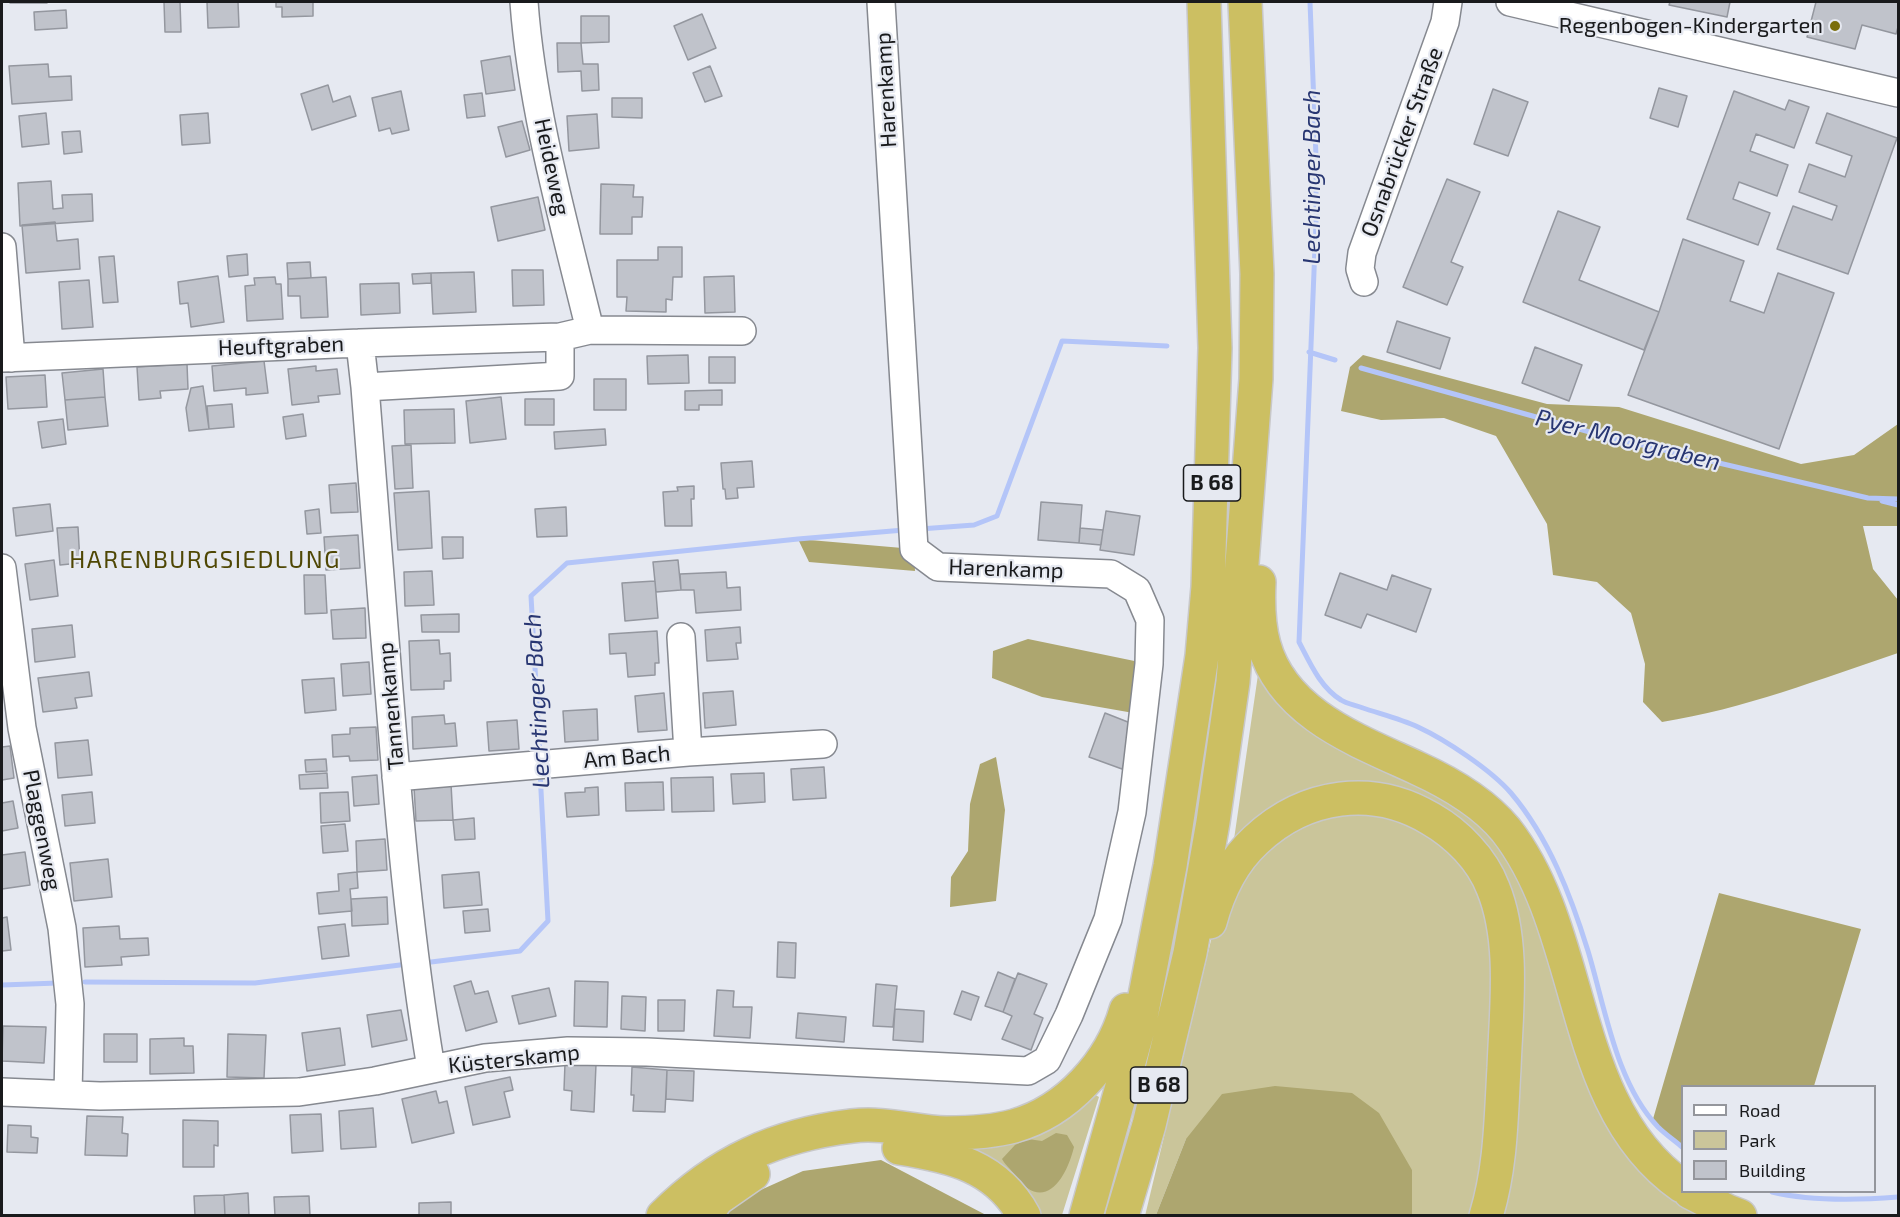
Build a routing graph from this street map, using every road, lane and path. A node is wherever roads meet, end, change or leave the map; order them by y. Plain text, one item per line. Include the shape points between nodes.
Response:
1 (524, 2) edge
2 (881, 2) edge
3 (1204, 2) edge
4 (1245, 2) edge
5 (1448, 2) edge
6 (1510, 2) edge
7 (1899, 93) edge
8 (2, 247) edge
9 (1364, 282) dead end
10 (590, 330) junction
11 (742, 332) dead end
12 (560, 337) junction
13 (360, 343) junction
14 (6, 358) edge
15 (1256, 378) junction
16 (365, 387) junction
17 (2, 568) edge
18 (681, 638) dead end
19 (823, 744) dead end
20 (688, 752) junction
21 (396, 777) junction
22 (1190, 953) junction
23 (1152, 959) junction
24 (431, 1068) junction
25 (1028, 1071) joint
26 (2, 1092) edge
27 (69, 1094) junction
28 (1681, 1184) edge
29 (1694, 1193) edge
30 (663, 1215) edge
31 (705, 1215) edge
32 (1024, 1215) edge
33 (1086, 1215) edge
34 (1122, 1215) edge
35 (1486, 1215) edge
36 (1740, 1215) edge

1 - 10 street, Heideweg via 527,45 544,135
2 - 25 street, Harenkamp via 914,549 938,567 1111,574 1137,590 1150,620 1149,664 1132,812 1108,919 1047,1060
3 - 23 highway, B 68 via 1215,348 1208,587 1202,656
4 - 15 highway, B 68 via 1257,274
5 - 9 street, Osnabrücker Straße via 1445,22 1362,252 1360,268
6 - 7 street
8 - 14 street
10 - 11 street, Heuftgraben
10 - 12 street, Heuftgraben
12 - 13 street, Heuftgraben
12 - 16 street via 560,376
13 - 14 street, Heuftgraben
13 - 16 street, Tannenkamp
15 - 22 highway, B 68 via 1233,682
15 - 28 highway via 1266,407 1259,621 1264,647 1278,676 1297,701 1323,721 1444,781 1477,802 1504,829 1529,863 1547,901 1614,1104 1650,1158
16 - 21 street, Tannenkamp
17 - 27 street, Plaggenweg via 22,728 62,928 70,1004
18 - 20 street
19 - 20 street, Am Bach
20 - 21 street, Am Bach
21 - 24 street, Tannenkamp via 417,985
22 - 34 highway, B 68 via 1149,1125
22 - 35 highway via 1208,928 1217,897 1232,870 1254,841 1281,819 1313,804 1343,797 1377,799 1414,809 1447,828 1474,855 1493,888 1504,932 1508,982 1499,1165
23 - 30 highway via 1134,981 1123,1020 1105,1057 1080,1088 1042,1115 1014,1126 976,1133 891,1125 854,1125 809,1132 729,1162
23 - 33 highway, B 68 via 1140,1022
24 - 25 street, Küsterskamp via 485,1058 568,1051
24 - 27 street, Küsterskamp via 299,1092
26 - 27 street, Küsterskamp
29 - 36 highway
31 - 32 highway via 717,1198 749,1175 790,1159 843,1147 890,1146 969,1164 996,1181

